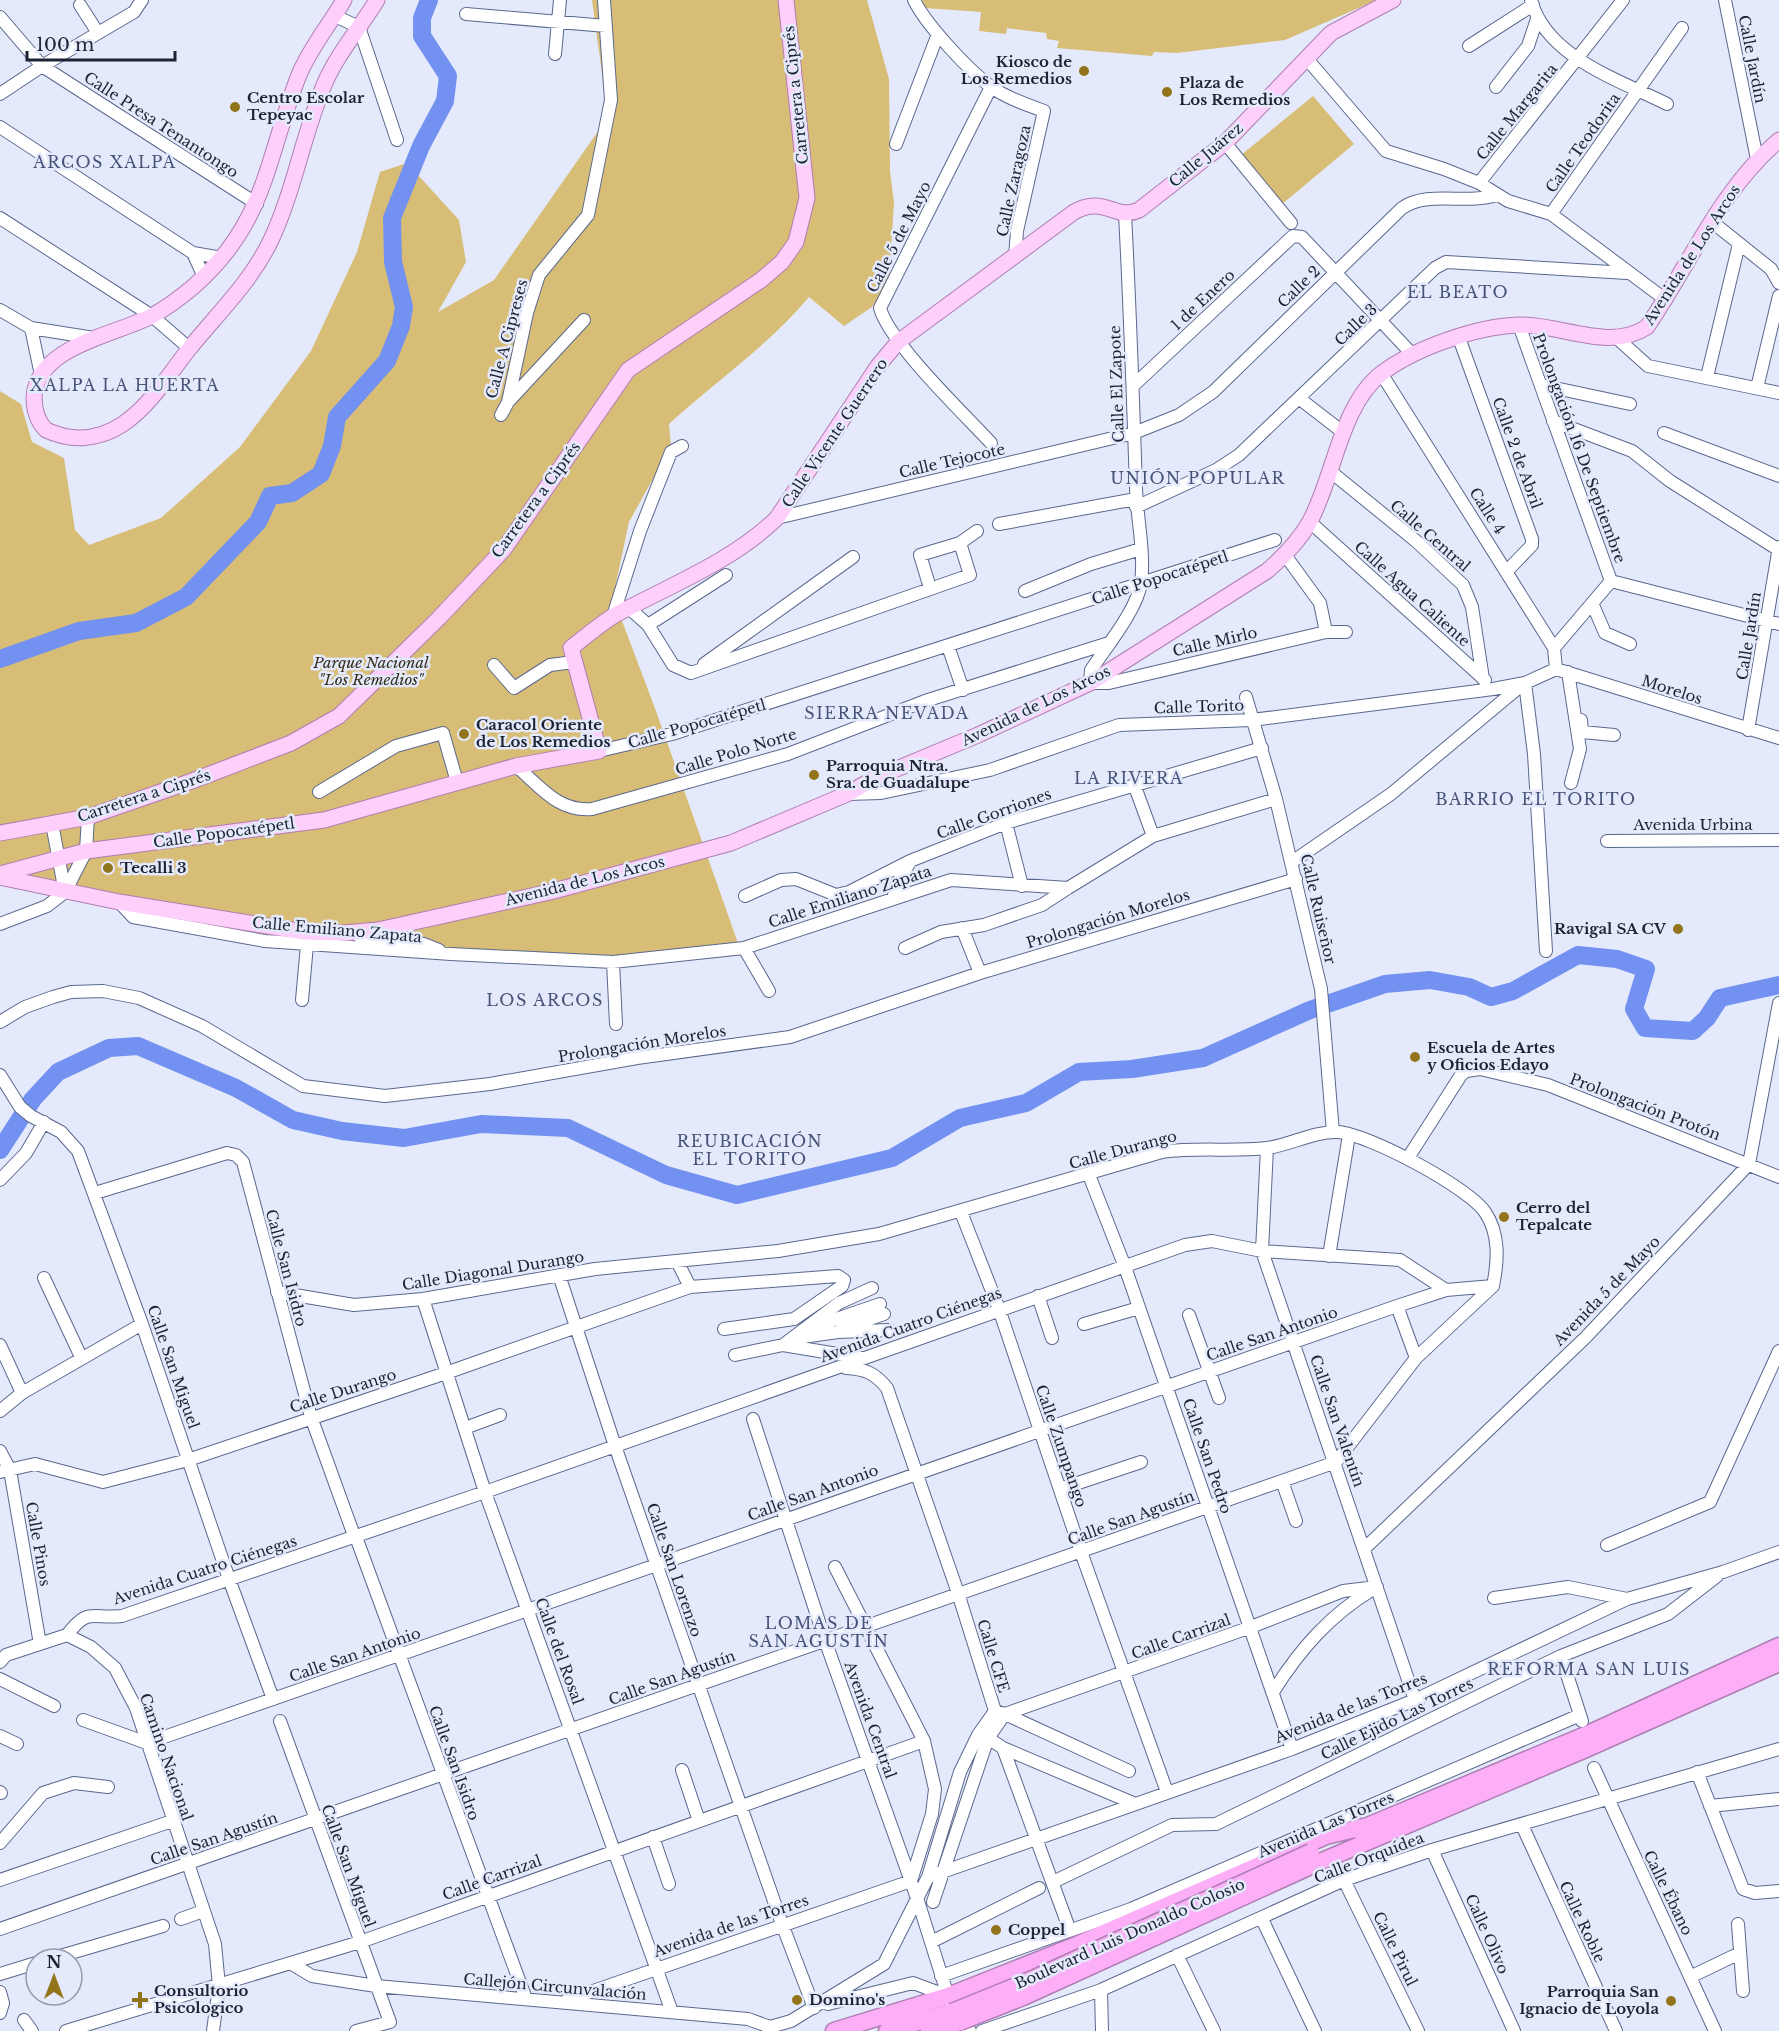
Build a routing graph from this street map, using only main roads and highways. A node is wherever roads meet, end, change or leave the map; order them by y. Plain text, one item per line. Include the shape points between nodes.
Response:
1 (344, 0) edge
2 (377, 0) edge
3 (786, 0) edge
4 (1393, 0) edge
5 (1779, 140) edge
6 (1125, 215) joint
7 (599, 752) joint
8 (0, 833) edge
9 (0, 875) edge
10 (1779, 1646) edge
11 (1779, 1663) edge
12 (1367, 1834) junction
13 (1313, 1858) junction
14 (969, 2030) edge
15 (834, 2031) edge
16 (888, 2031) edge
17 (929, 2031) edge

1 - 2 main road via 300,73 257,204 222,258 180,298 152,316 61,355 41,375 34,397 34,408 46,430 64,437 88,438 123,424 153,396 245,284 271,239 325,83
3 - 8 main road, Carretera a Ciprés via 807,198 796,242 782,262 628,370 504,549 339,716 291,743 88,817
4 - 6 main road, Calle Juárez via 1331,33 1225,143 1139,210
5 - 9 main road, Avenida de Los Arcos via 1757,159 1711,222 1647,327 1618,339 1519,325 1482,330 1412,354 1381,374 1365,391 1344,433 1310,522 1285,555 1246,585 1090,683 731,843 554,891 378,930 344,933 304,932 119,902
6 - 7 main road, Calle Vicente Guerrero via 1098,204 1082,207 898,342 777,518 760,534 656,596 613,616 572,655
7 - 9 main road, Calle Popocatépetl via 516,766 324,820 86,851
10 - 12 highway, Avenida Las Torres
11 - 12 highway, Avenida Las Torres via 1586,1749
12 - 13 highway, Boulevard Luis Donaldo Colosio
12 - 14 highway via 1344,1858
12 - 15 highway via 1326,1836 1074,1946 948,1996
13 - 16 highway, Boulevard Luis Donaldo Colosio, bridge via 1026,1982 952,2012
13 - 17 highway, Boulevard Luis Donaldo Colosio, bridge via 1023,1996

